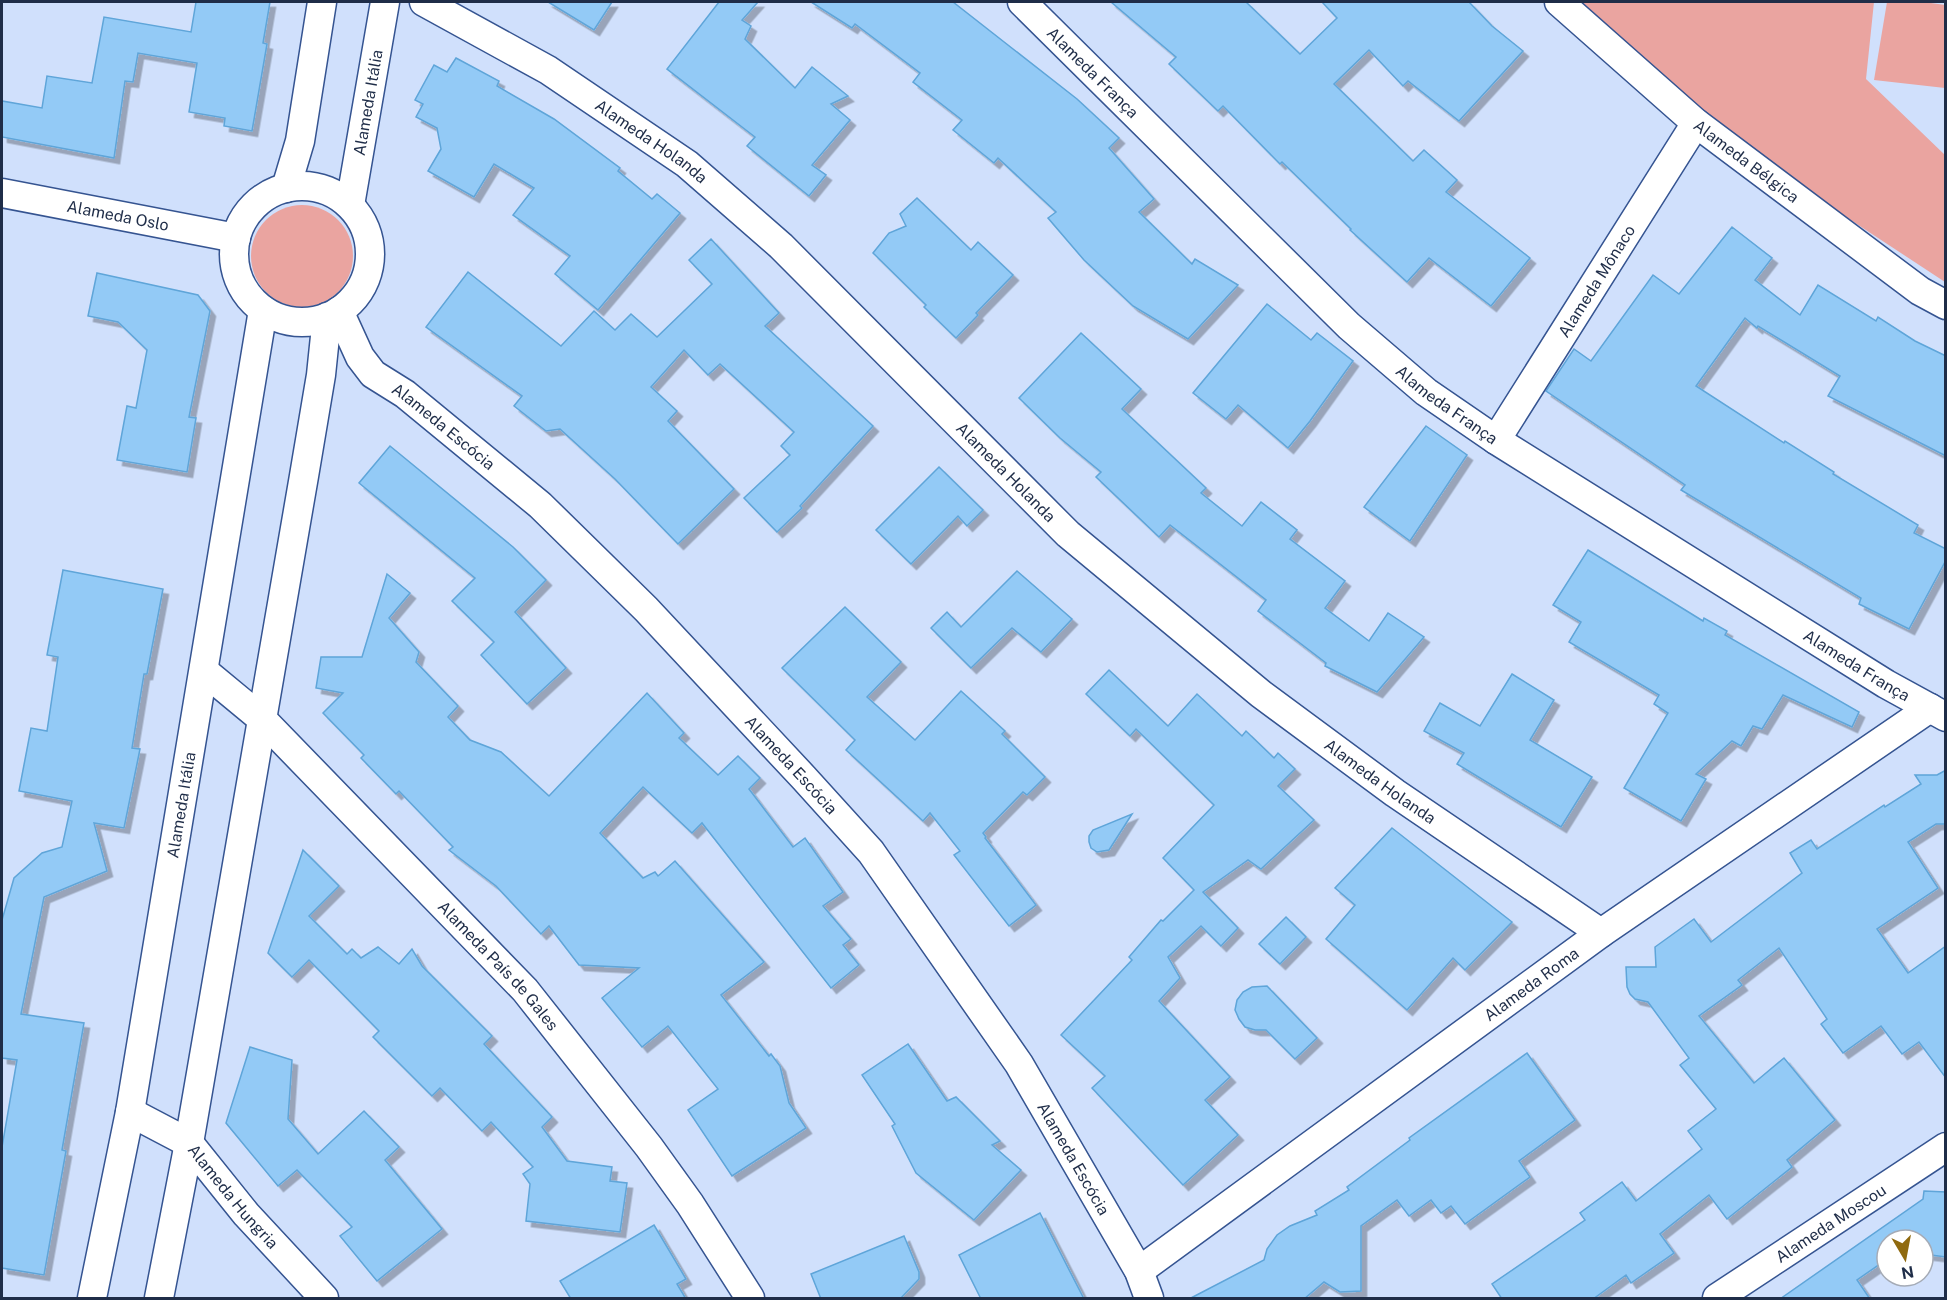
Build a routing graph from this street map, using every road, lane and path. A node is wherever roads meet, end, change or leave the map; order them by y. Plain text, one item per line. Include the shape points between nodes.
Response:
1 (322, 2) edge
2 (384, 2) edge
3 (424, 2) edge
4 (1022, 2) edge
5 (1559, 2) edge
6 (1696, 123) junction
7 (286, 188) junction
8 (2, 193) edge
9 (350, 205) junction
10 (236, 238) junction
11 (1946, 305) edge
12 (263, 310) junction
13 (333, 314) junction
14 (1496, 440) junction
15 (204, 671) junction
16 (1938, 712) edge
17 (262, 719) junction
18 (1601, 933) junction
19 (130, 1112) junction
20 (189, 1143) junction
21 (1946, 1147) edge
22 (1139, 1271) junction
23 (92, 1299) edge
24 (159, 1299) edge
25 (324, 1299) edge
26 (750, 1299) edge
27 (1149, 1299) edge
28 (1717, 1299) edge

1 - 7 street via 300,141
2 - 9 street, Alameda Itália
3 - 18 street, Alameda Holanda via 548,70 687,164 781,246 1068,534 1261,694 1395,793
4 - 14 street, Alameda França via 1349,326 1426,392
5 - 6 street, Alameda Bélgica
6 - 11 street, Alameda Bélgica via 1920,291
6 - 14 street, Alameda Mônaco
7 - 9 street via 320,189
7 - 10 street via 254,206
8 - 10 street, Alameda Oslo
9 - 13 street via 368,235 369,270 352,301
10 - 12 street via 238,278 248,296
12 - 13 street via 283,319 305,322
12 - 15 street, Alameda Itália
13 - 17 street
13 - 22 street, Alameda Escócia via 373,374 405,394 540,505 646,609 871,852 1019,1064
14 - 16 street, Alameda França via 1886,684
15 - 17 street, Alameda País de Gales
15 - 19 street, Alameda Itália
16 - 18 street, Alameda Roma
17 - 20 street
17 - 26 street, Alameda País de Gales via 525,990 649,1147
18 - 22 street, Alameda Roma
19 - 20 street, Alameda Hungria
19 - 23 street, Alameda Itália
20 - 24 street
20 - 25 street, Alameda Hungria via 246,1214
21 - 28 street, Alameda Moscou
22 - 27 street, Alameda Escócia

